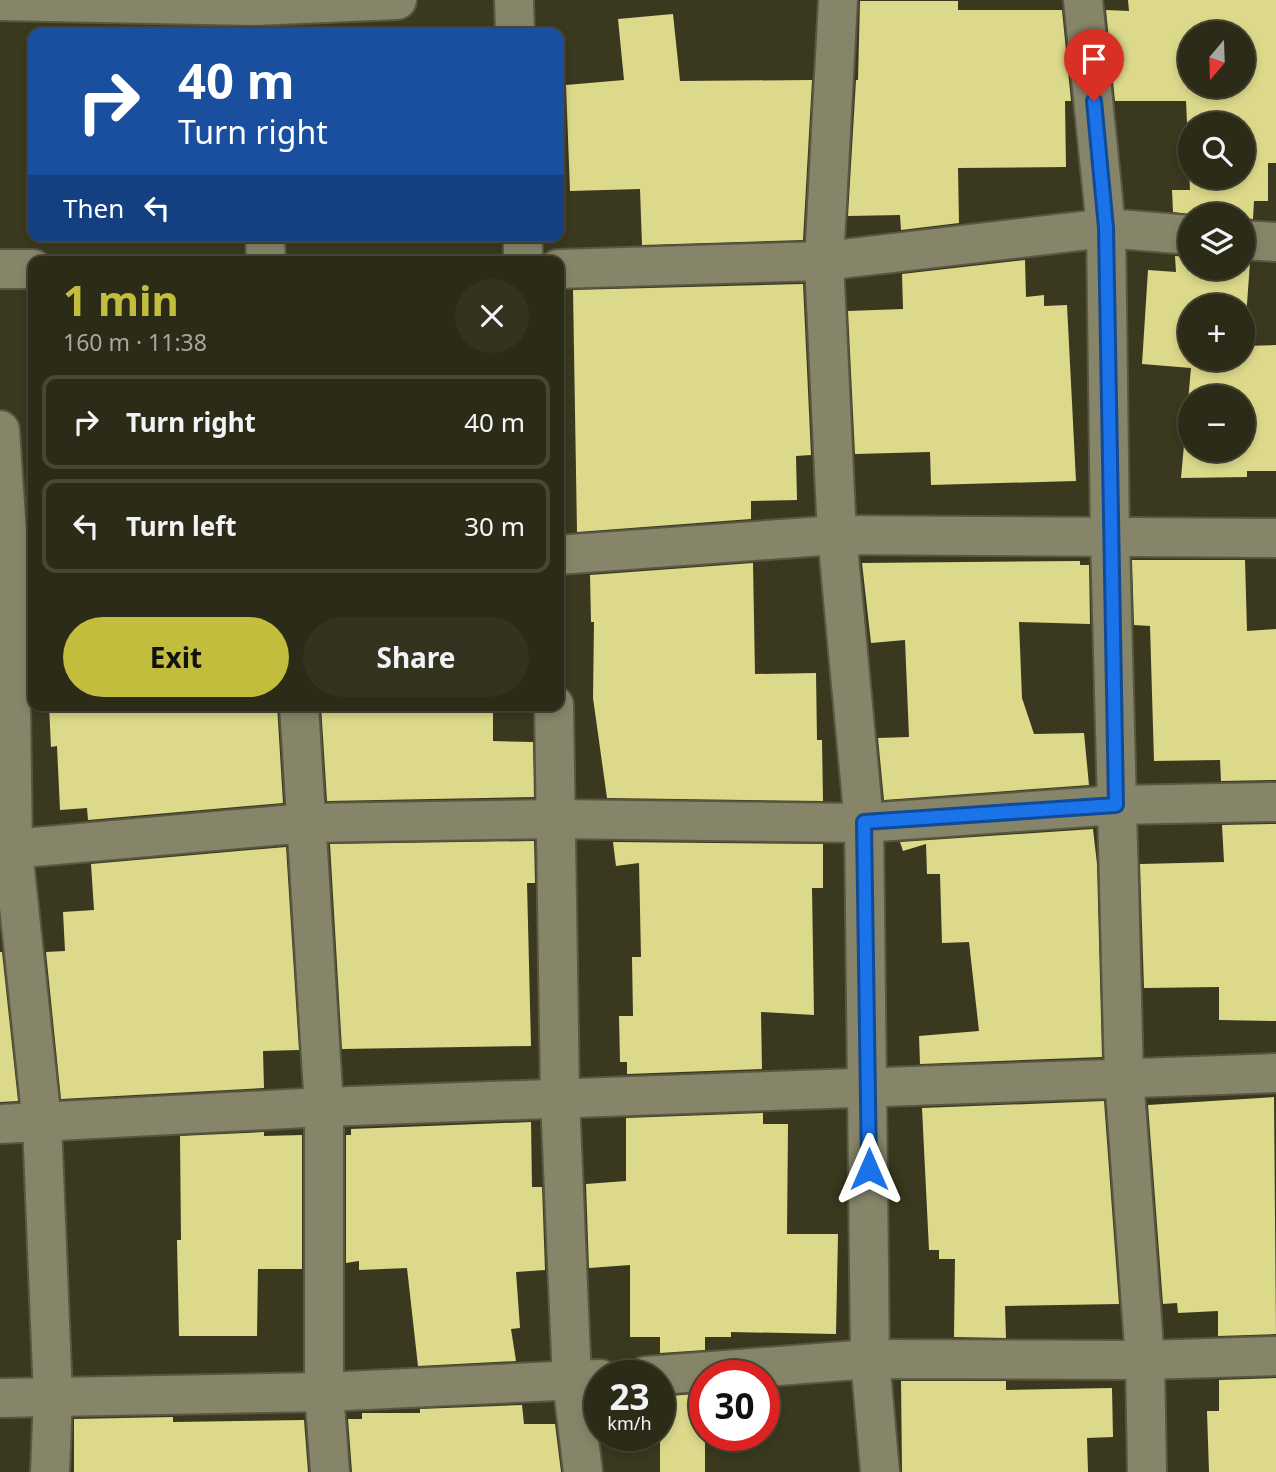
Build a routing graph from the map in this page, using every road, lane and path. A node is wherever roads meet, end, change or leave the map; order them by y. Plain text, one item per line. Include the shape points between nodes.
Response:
1 (397, 0) edge
2 (514, 0) edge
3 (838, 0) edge
4 (1083, 0) edge
5 (0, 1) edge
6 (254, 13) edge
7 (515, 28) edge
8 (1106, 228) junction
9 (1178, 234) edge
10 (1255, 241) edge
11 (1276, 242) edge
12 (824, 261) junction
13 (0, 269) edge
14 (28, 269) edge
15 (564, 269) edge
16 (0, 430) edge
17 (837, 535) junction
18 (1110, 537) junction
19 (1276, 538) edge
20 (564, 555) edge
21 (14, 561) edge
22 (299, 711) edge
23 (554, 711) edge
24 (1276, 802) edge
25 (1116, 805) junction
26 (555, 819) junction
27 (864, 822) junction
28 (306, 823) junction
29 (7, 850) edge
30 (1276, 1073) edge
31 (1124, 1077) junction
32 (869, 1087) junction
33 (560, 1098) junction
34 (324, 1107) junction
35 (42, 1123) junction
36 (0, 1124) edge
37 (1276, 1356) edge
38 (870, 1359) junction
39 (584, 1360) edge
40 (1145, 1360) junction
41 (675, 1374) edge
42 (584, 1380) edge
43 (324, 1392) junction
44 (53, 1397) junction
45 (0, 1398) edge
46 (584, 1441) edge
47 (50, 1472) edge
48 (330, 1472) edge
49 (583, 1472) edge
50 (880, 1472) edge
51 (1147, 1472) edge

1 - 6 street
2 - 7 street
3 - 12 street
4 - 8 street
5 - 6 street
8 - 9 street
8 - 12 street
8 - 18 street
10 - 11 street
12 - 15 street
12 - 17 street
13 - 14 street
16 - 21 street
17 - 18 street
17 - 20 street
17 - 27 street
18 - 19 street
18 - 25 street
21 - 29 street
22 - 28 street
23 - 26 street
24 - 25 street
25 - 27 street
25 - 31 street
26 - 27 street
26 - 28 street
26 - 33 street
27 - 32 street
28 - 29 street
28 - 34 street
29 - 35 street
30 - 31 street
31 - 32 street
31 - 40 street
32 - 33 street
32 - 38 street
33 - 34 street
33 - 39 street
34 - 35 street
34 - 43 street
35 - 36 street
35 - 44 street
37 - 40 street
38 - 40 street
38 - 41 street
38 - 50 street
40 - 51 street
42 - 43 street
43 - 44 street
43 - 48 street
44 - 45 street
44 - 47 street
46 - 49 street

